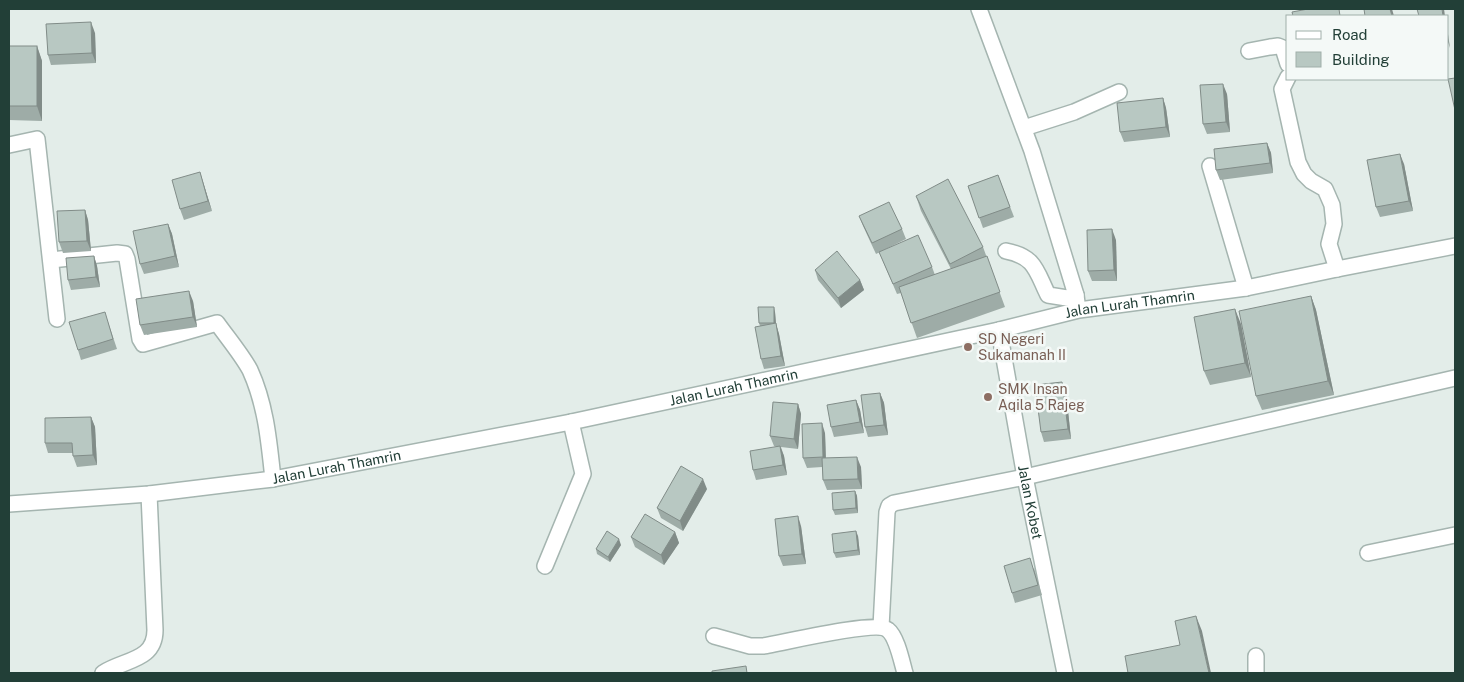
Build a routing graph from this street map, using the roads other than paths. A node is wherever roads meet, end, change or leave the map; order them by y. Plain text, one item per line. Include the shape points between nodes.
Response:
1 (979, 9) edge
2 (1249, 51) dead end
3 (1286, 59) edge
4 (1286, 80) edge
5 (1119, 92) dead end
6 (1024, 128) junction
7 (9, 145) edge
8 (1210, 166) dead end
9 (1455, 246) edge
10 (1006, 251) dead end
11 (51, 260) junction
12 (1337, 268) junction
13 (1246, 288) junction
14 (1077, 303) junction
15 (57, 319) dead end
16 (999, 330) junction
17 (1455, 378) edge
18 (571, 422) junction
19 (1025, 477) junction
20 (273, 479) junction
21 (149, 494) junction
22 (9, 504) edge
23 (1455, 535) edge
24 (1368, 553) dead end
25 (545, 566) dead end
26 (881, 627) junction
27 (714, 636) dead end
28 (1256, 656) dead end
29 (103, 673) edge
30 (905, 673) edge
31 (1065, 673) edge
32 (1256, 673) edge

1 - 6 street
2 - 3 street via 1278,46
4 - 12 street via 1282,89 1298,162 1311,181 1325,189 1332,205 1334,224 1329,244
5 - 6 street via 1074,112
6 - 14 street
7 - 11 street via 37,139
8 - 13 street
9 - 12 street, Jalan Lurah Thamrin
10 - 14 street via 1034,264 1048,295
11 - 15 street
11 - 20 street via 125,254 143,344 217,323 249,369 260,398 267,425
12 - 13 street, Jalan Lurah Thamrin
13 - 14 street, Jalan Lurah Thamrin
14 - 16 street, Jalan Lurah Thamrin
16 - 18 street, Jalan Lurah Thamrin
16 - 19 street, Jalan Kobet
17 - 19 street
18 - 20 street, Jalan Lurah Thamrin
18 - 25 street via 583,474
19 - 26 street via 889,506
19 - 31 street, Jalan Kobet
20 - 21 street, Jalan Lurah Thamrin
21 - 22 street, Jalan Lurah Thamrin
21 - 29 street via 154,643 146,653
23 - 24 street
26 - 27 street via 763,646 750,646
26 - 30 street via 889,630
28 - 32 street

